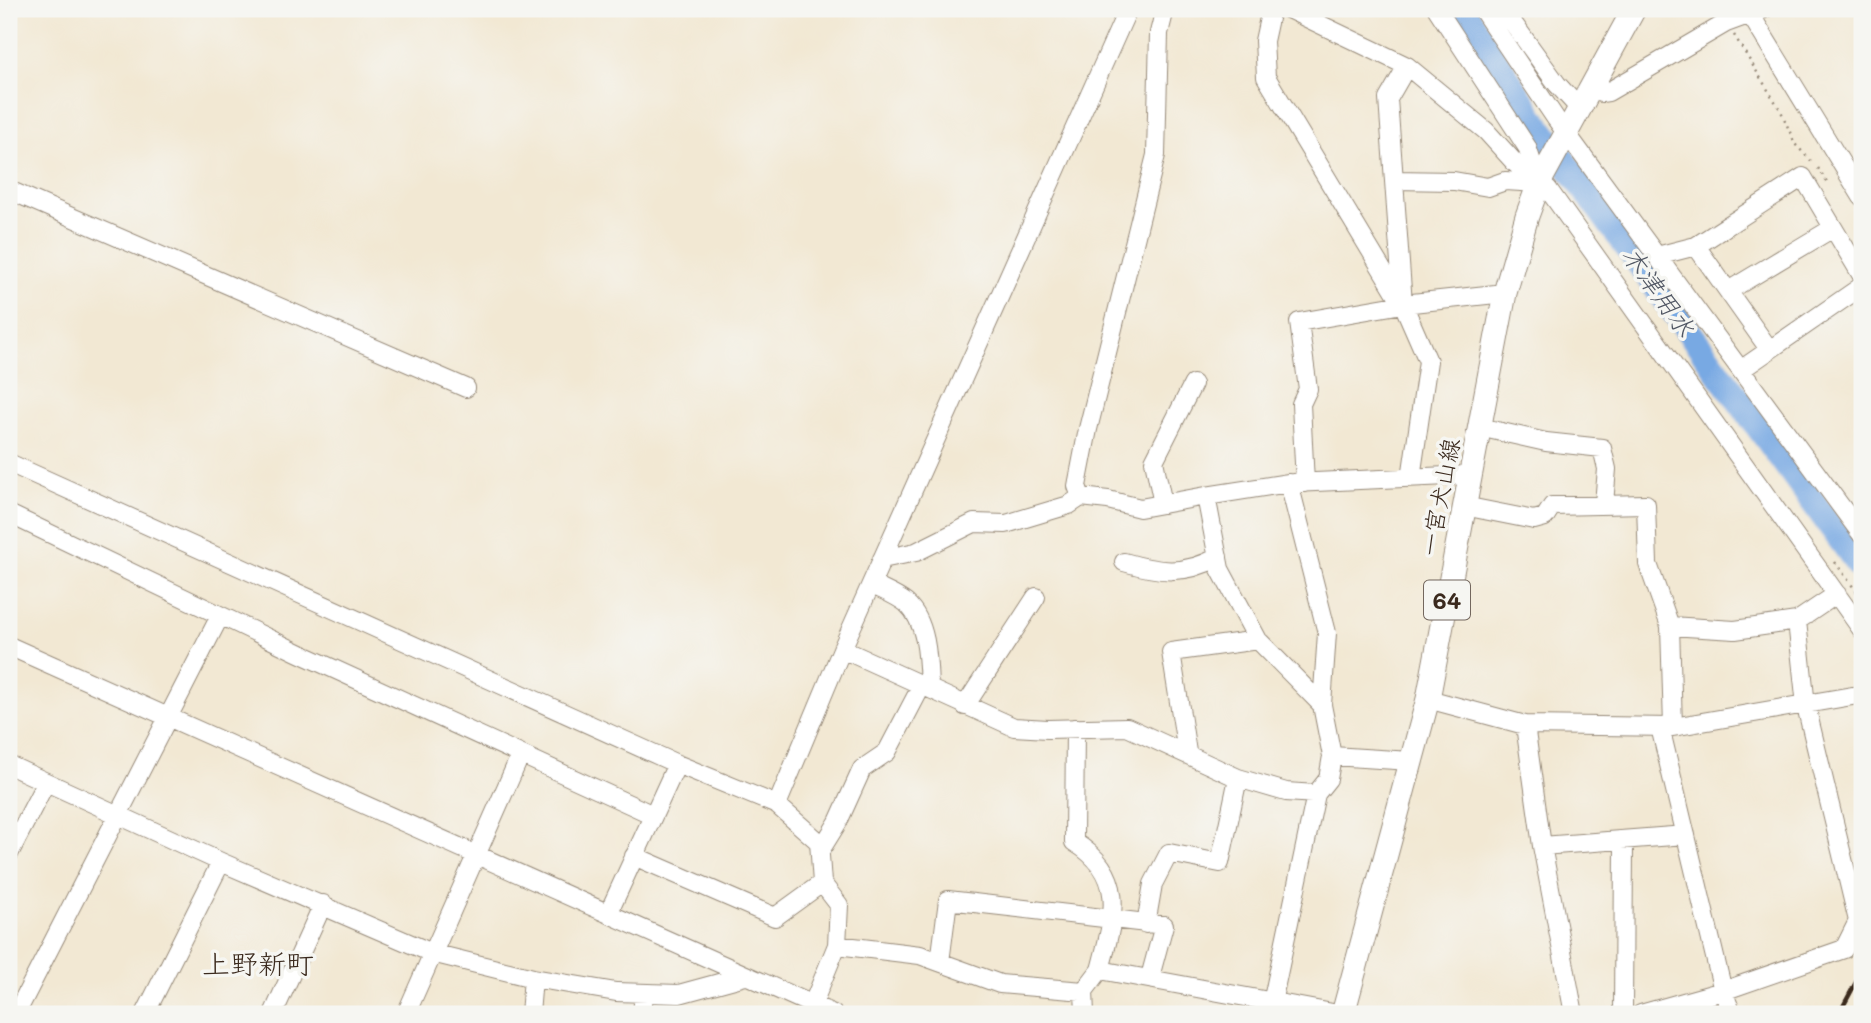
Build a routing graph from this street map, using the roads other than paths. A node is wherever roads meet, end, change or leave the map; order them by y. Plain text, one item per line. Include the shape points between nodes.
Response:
1 (1128, 9) edge
2 (1165, 9) edge
3 (1271, 9) edge
4 (1288, 9) edge
5 (1437, 9) edge
6 (1482, 9) edge
7 (1634, 9) edge
8 (1754, 10) edge
9 (1508, 11) edge
10 (1406, 66) junction
11 (1591, 87) junction
12 (1580, 108) junction
13 (1567, 130) junction
14 (1394, 180) junction
15 (1539, 183) junction
16 (9, 190) edge
17 (1862, 197) edge
18 (1833, 228) junction
19 (1696, 246) junction
20 (1657, 256) junction
21 (1862, 276) edge
22 (1862, 286) edge
23 (1728, 291) junction
24 (1505, 293) junction
25 (1403, 304) junction
26 (1769, 349) junction
27 (1742, 369) junction
28 (1194, 384) dead end
29 (466, 388) dead end
30 (1479, 427) junction
31 (9, 463) edge
32 (1470, 475) junction
33 (1411, 478) junction
34 (1297, 483) junction
35 (1206, 496) junction
36 (1081, 498) junction
37 (1604, 503) junction
38 (1163, 504) junction
39 (1464, 506) junction
40 (9, 514) edge
41 (1862, 535) edge
42 (1218, 557) junction
43 (883, 559) junction
44 (1124, 562) dead end
45 (871, 584) junction
46 (1837, 594) junction
47 (1036, 597) dead end
48 (220, 615) junction
49 (1797, 621) junction
50 (1670, 626) junction
51 (1862, 630) edge
52 (1258, 640) junction
53 (9, 646) edge
54 (842, 649) junction
55 (925, 686) junction
56 (1862, 691) edge
57 (1428, 699) junction
58 (1322, 705) junction
59 (965, 706) junction
60 (1807, 706) junction
61 (167, 715) junction
62 (1525, 725) junction
63 (1666, 727) junction
64 (1075, 728) junction
65 (1187, 752) junction
66 (1332, 756) junction
67 (520, 757) junction
68 (1411, 761) junction
69 (677, 764) junction
70 (9, 765) edge
71 (1238, 778) junction
72 (46, 782) junction
73 (1316, 794) junction
74 (777, 805) junction
75 (653, 815) junction
76 (119, 816) junction
77 (1686, 835) junction
78 (1624, 841) junction
79 (1542, 846) junction
80 (820, 851) junction
81 (478, 853) junction
82 (9, 854) edge
83 (634, 856) junction
84 (221, 862) junction
85 (822, 883) junction
86 (1858, 894) edge
87 (323, 904) junction
88 (608, 914) junction
89 (1113, 919) junction
90 (1146, 924) junction
91 (837, 945) junction
92 (432, 953) junction
93 (940, 962) junction
94 (1100, 970) junction
95 (745, 976) junction
96 (1150, 977) junction
97 (533, 978) junction
98 (1084, 991) junction
99 (1723, 991) junction
100 (644, 993) junction
101 (1272, 1003) junction
102 (812, 1006) junction
103 (16, 1014) edge
104 (145, 1014) edge
105 (273, 1014) edge
106 (406, 1014) edge
107 (530, 1014) edge
108 (642, 1014) edge
109 (832, 1014) edge
110 (1085, 1014) edge
111 (1340, 1014) edge
112 (1574, 1014) edge
113 (1623, 1014) edge
114 (1641, 1014) edge
115 (1732, 1014) edge

1 - 43 street
2 - 36 street via 1159,33 1156,155 1088,429 1077,486
3 - 25 street via 1264,41 1266,77
4 - 10 street
5 - 15 street via 1527,147
6 - 13 street
7 - 11 main road, 一宮犬山線 / 64
8 - 11 street via 1608,92
8 - 17 street
9 - 12 street via 1557,84
10 - 14 street via 1388,99
10 - 15 street via 1486,131
11 - 12 main road, 一宮犬山線 / 64
12 - 13 main road, 一宮犬山線 / 64
13 - 15 main road, 一宮犬山線 / 64
13 - 20 street
14 - 15 street via 1488,187 1505,181
14 - 25 street
15 - 24 main road, 一宮犬山線 / 64
15 - 46 street via 1555,196 1582,233
16 - 29 street
18 - 19 street via 1803,177
18 - 21 street
18 - 23 street
19 - 20 street
19 - 23 street
20 - 27 street
22 - 26 street
23 - 26 street
24 - 25 street
24 - 30 main road, 一宮犬山線 / 64
25 - 33 street via 1428,361
25 - 34 street via 1299,322 1308,389 1301,404
26 - 27 street
27 - 41 street
28 - 38 street via 1154,461
30 - 32 main road, 一宮犬山線 / 64
30 - 37 street via 1546,442 1602,448 1607,469
31 - 69 street
32 - 33 street
32 - 39 main road, 一宮犬山線 / 64
33 - 34 street
34 - 35 street
34 - 58 street via 1327,633
35 - 38 street
35 - 42 street
36 - 38 street via 1140,508
36 - 43 street via 1006,524 974,523 916,552
37 - 39 street via 1552,506 1545,517 1534,520
37 - 50 street via 1646,504 1648,564
39 - 57 main road, 一宮犬山線 / 64
40 - 48 street
42 - 44 street via 1203,565 1158,572
42 - 52 street
43 - 45 street
45 - 54 street
45 - 55 street via 911,609 927,654
46 - 49 street
46 - 51 street
47 - 59 street
48 - 61 street
48 - 67 street
49 - 50 street via 1735,631
49 - 60 street
50 - 63 street
52 - 58 street
52 - 65 street via 1171,652
53 - 61 street
54 - 55 street
54 - 74 street
55 - 59 street
55 - 80 street via 887,752 862,769
56 - 60 street
57 - 62 street
57 - 68 main road, 一宮犬山線 / 64
58 - 66 street
59 - 64 street via 1014,727
60 - 63 street
60 - 86 street
61 - 76 street
61 - 81 street
62 - 63 street
62 - 79 street
63 - 77 street
64 - 65 street via 1127,727
64 - 89 street via 1074,842 1091,852 1110,878
65 - 71 street
66 - 68 street
66 - 73 street via 1328,779
67 - 75 street
67 - 81 street
68 - 111 main road, 一宮犬山線 / 64
69 - 74 street
69 - 75 street
70 - 72 street
71 - 73 street via 1286,792
71 - 90 street via 1220,863 1169,853 1153,884
72 - 76 street
72 - 82 street
73 - 101 street
74 - 80 street via 820,842
75 - 83 street
76 - 84 street
76 - 103 street
77 - 78 street
77 - 99 street
78 - 79 street
78 - 113 street
79 - 112 street
80 - 85 street
81 - 88 street
81 - 92 street
83 - 85 street via 775,916
83 - 88 street
84 - 87 street
84 - 104 street
85 - 91 street via 839,905
86 - 99 street via 1858,921 1844,948
87 - 92 street
87 - 105 street
88 - 95 street
89 - 90 street
89 - 93 street via 948,900
89 - 94 street
90 - 96 street via 1164,925
91 - 93 street
91 - 102 street
92 - 97 street
92 - 106 street
93 - 98 street via 1000,984
94 - 96 street
94 - 98 street
95 - 100 street via 680,994
95 - 102 street
96 - 101 street
97 - 100 street
97 - 107 street
98 - 110 street
99 - 114 street
99 - 115 street
100 - 108 street
101 - 111 street
102 - 109 street

